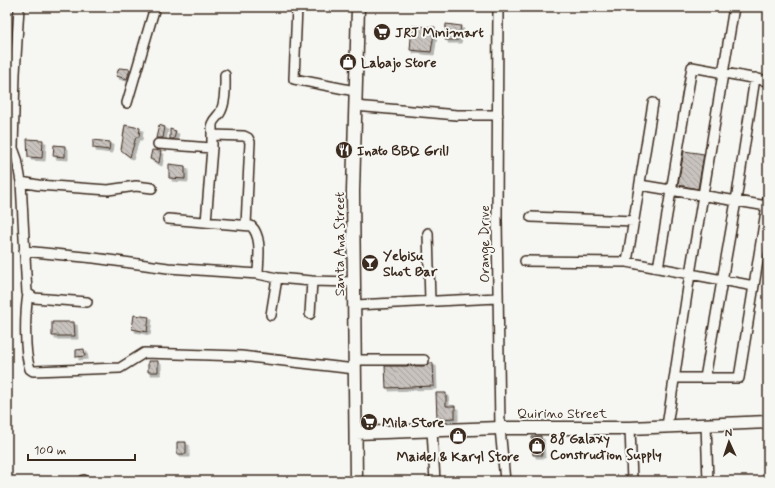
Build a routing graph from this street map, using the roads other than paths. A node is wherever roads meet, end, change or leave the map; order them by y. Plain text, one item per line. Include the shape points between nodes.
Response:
1 (19, 7) edge
2 (155, 7) edge
3 (297, 7) edge
4 (357, 7) edge
5 (498, 7) edge
6 (734, 7) edge
7 (724, 73) junction
8 (11, 74) edge
9 (225, 75) dead end
10 (755, 78) junction
11 (768, 81) edge
12 (355, 91) junction
13 (127, 103) dead end
14 (653, 103) dead end
15 (355, 106) junction
16 (498, 115) junction
17 (212, 135) junction
18 (158, 144) dead end
19 (212, 148) junction
20 (21, 182) junction
21 (640, 185) junction
22 (152, 188) dead end
23 (671, 190) junction
24 (703, 196) junction
25 (736, 201) junction
26 (768, 203) edge
27 (531, 217) dead end
28 (168, 219) dead end
29 (634, 221) junction
30 (206, 222) junction
31 (246, 225) junction
32 (428, 233) dead end
33 (24, 251) junction
34 (526, 261) dead end
35 (627, 262) junction
36 (658, 268) junction
37 (258, 274) junction
38 (690, 274) junction
39 (277, 278) junction
40 (722, 280) junction
41 (312, 281) junction
42 (354, 282) junction
43 (754, 286) junction
44 (28, 294) junction
45 (498, 298) junction
46 (87, 302) dead end
47 (430, 302) junction
48 (354, 305) junction
49 (310, 314) dead end
50 (271, 315) dead end
51 (424, 360) dead end
52 (355, 364) junction
53 (674, 378) junction
54 (705, 378) junction
55 (768, 422) edge
56 (706, 424) junction
57 (667, 426) junction
58 (500, 428) junction
59 (630, 428) junction
60 (432, 430) junction
61 (356, 433) junction
62 (356, 481) edge
63 (434, 481) edge
64 (505, 481) edge
65 (632, 481) edge
66 (708, 481) edge

1 - 8 street
2 - 13 street
3 - 12 street via 294,79
4 - 12 main road, Santa Ana Street
5 - 16 street, Orange Drive
6 - 7 street
7 - 10 street
7 - 23 street via 692,67
7 - 24 street
8 - 20 street via 13,148
9 - 17 street via 223,105 213,121
10 - 11 street
10 - 25 street
12 - 15 main road, Santa Ana Street
14 - 21 street
15 - 16 street via 443,114
15 - 42 main road, Santa Ana Street
16 - 45 street, Orange Drive
17 - 19 street
17 - 31 street via 244,136 250,142
18 - 19 street
19 - 30 street
20 - 22 street via 108,190 136,186
20 - 33 street
21 - 23 street
21 - 29 street
23 - 24 street
23 - 36 street
24 - 25 street
24 - 38 street
25 - 26 street
25 - 40 street
26 - 43 street
27 - 29 street
28 - 30 street
29 - 35 street
30 - 31 street
31 - 37 street via 254,229 258,238
32 - 47 street
33 - 37 street via 168,268
33 - 44 street
34 - 35 street
35 - 36 street
36 - 38 street
37 - 39 street
38 - 40 street
38 - 53 street
39 - 41 street
39 - 50 street
40 - 43 street
40 - 54 street
41 - 42 street
41 - 49 street
42 - 48 main road, Santa Ana Street
43 - 54 street via 739,378
44 - 46 street via 34,298
44 - 52 street via 28,363 33,371 120,368 144,353 241,356
45 - 47 street
45 - 58 street, Orange Drive
47 - 48 street
48 - 52 main road, Santa Ana Street
51 - 52 street
52 - 61 main road, Santa Ana Street
53 - 54 street
53 - 57 street
55 - 56 main road, Quirino Street
56 - 57 main road, Quirino Street
56 - 66 street
57 - 59 main road, Quirino Street
58 - 59 main road, Quirino Street
58 - 60 main road, Quirino Street
58 - 64 street, Orange Drive
59 - 65 street
60 - 61 main road, Quirino Street
60 - 63 street
61 - 62 main road, Santa Ana Street

